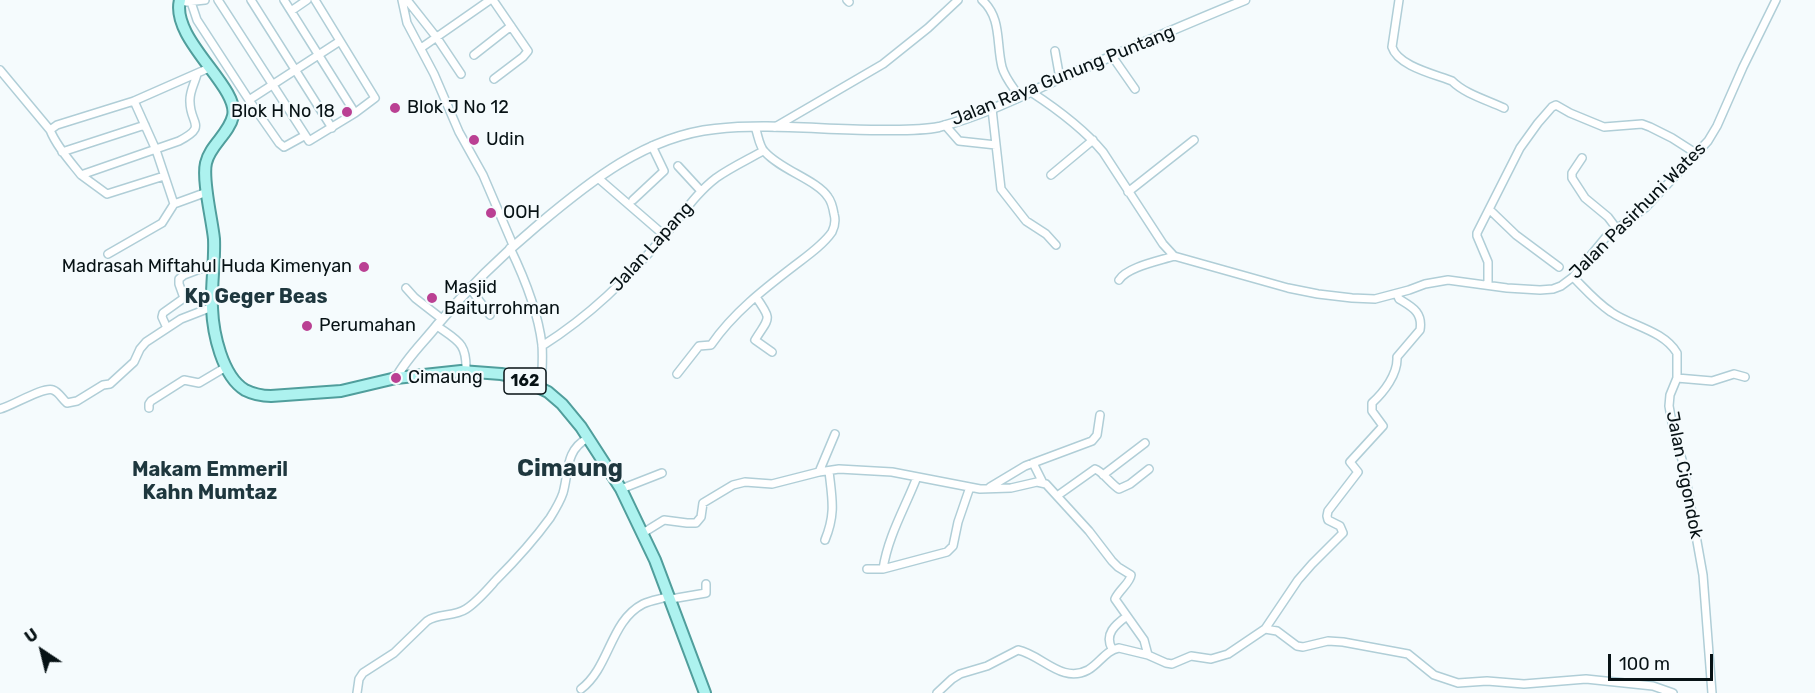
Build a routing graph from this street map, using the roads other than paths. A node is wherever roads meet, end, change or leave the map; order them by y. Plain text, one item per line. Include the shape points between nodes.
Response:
1 (205, 0) edge
2 (218, 0) edge
3 (251, 0) edge
4 (284, 0) edge
5 (307, 0) edge
6 (315, 0) edge
7 (402, 0) edge
8 (407, 0) edge
9 (492, 0) edge
10 (957, 0) edge
11 (982, 0) edge
12 (1245, 0) edge
13 (1399, 0) edge
14 (1776, 0) edge
15 (184, 1) edge
16 (291, 11) junction
17 (511, 26) junction
18 (437, 38) junction
19 (340, 41) junction
20 (421, 48) junction
21 (1055, 51) dead end
22 (474, 55) dead end
23 (318, 56) junction
24 (1112, 57) junction
25 (209, 68) junction
26 (0, 70) edge
27 (294, 70) junction
28 (197, 74) junction
29 (461, 74) dead end
30 (494, 79) dead end
31 (1060, 79) junction
32 (272, 85) junction
33 (1135, 89) dead end
34 (1031, 92) junction
35 (1019, 96) junction
36 (249, 100) junction
37 (134, 101) junction
38 (1504, 108) dead end
39 (992, 109) junction
40 (355, 113) junction
41 (145, 125) junction
42 (945, 125) junction
43 (755, 127) junction
44 (776, 127) junction
45 (332, 128) junction
46 (50, 130) junction
47 (304, 136) junction
48 (1093, 140) junction
49 (1194, 140) dead end
50 (996, 145) junction
51 (652, 146) junction
52 (156, 150) junction
53 (763, 151) junction
54 (63, 152) junction
55 (1697, 154) junction
56 (1582, 158) dead end
57 (678, 166) dead end
58 (81, 175) junction
59 (164, 176) junction
60 (1051, 176) dead end
61 (598, 178) junction
62 (701, 191) junction
63 (207, 192) junction
64 (1128, 192) junction
65 (633, 200) dead end
66 (174, 204) junction
67 (1490, 210) junction
68 (1617, 229) junction
69 (665, 236) junction
70 (1056, 245) dead end
71 (512, 246) junction
72 (108, 254) dead end
73 (1174, 256) junction
74 (213, 264) junction
75 (1559, 267) dead end
76 (1573, 277) junction
77 (1119, 280) dead end
78 (1488, 284) junction
79 (470, 287) junction
80 (406, 288) dead end
81 (1397, 294) junction
82 (756, 297) junction
83 (212, 307) junction
84 (490, 315) dead end
85 (440, 323) junction
86 (167, 328) junction
87 (542, 346) junction
88 (772, 352) dead end
89 (226, 367) junction
90 (466, 372) junction
91 (677, 374) dead end
92 (1745, 377) dead end
93 (396, 378) junction
94 (1677, 378) junction
95 (541, 388) junction
96 (149, 408) dead end
97 (0, 409) edge
98 (1100, 415) dead end
99 (835, 434) dead end
100 (588, 438) junction
101 (1145, 443) dead end
102 (1033, 463) junction
103 (1149, 469) dead end
104 (829, 471) junction
105 (819, 472) junction
106 (662, 473) dead end
107 (1103, 475) junction
108 (917, 477) junction
109 (1043, 483) junction
110 (620, 487) junction
111 (969, 487) junction
112 (988, 489) junction
113 (1057, 496) junction
114 (643, 533) junction
115 (825, 540) dead end
116 (883, 568) junction
117 (867, 569) dead end
118 (706, 584) dead end
119 (671, 598) junction
120 (1127, 616) junction
121 (1265, 629) junction
122 (1112, 649) junction
123 (1148, 656) junction
124 (581, 689) dead end
125 (357, 693) edge
126 (705, 693) edge
127 (937, 693) edge
128 (1672, 693) edge
129 (1712, 693) edge

1 - 15 street
2 - 32 street
3 - 27 street
4 - 16 street
5 - 16 street
6 - 19 street
7 - 20 street via 407,23
8 - 18 street
9 - 17 street
9 - 18 street
10 - 44 street via 883,64
11 - 35 street via 994,15 1004,72
12 - 24 street, Jalan Raya Gunung Puntang
13 - 38 street via 1394,54
14 - 55 street, Jalan Pasirhuni Wates via 1717,126
15 - 25 main road, 162 via 178,8 183,27
15 - 36 street
16 - 23 street
17 - 22 street
17 - 30 street via 527,53
18 - 20 street
18 - 29 street
19 - 23 street
19 - 40 street via 375,96 375,100
20 - 71 street via 483,175
21 - 31 street
23 - 27 street
23 - 40 street
24 - 31 street, Jalan Raya Gunung Puntang
24 - 33 street
25 - 28 street
25 - 63 main road, 162 via 224,88 234,114 206,162
26 - 46 street
27 - 32 street
27 - 45 street
28 - 37 street
28 - 52 street via 189,100 195,120 192,134
31 - 34 street, Jalan Raya Gunung Puntang
32 - 36 street
32 - 47 street
34 - 35 street, Jalan Raya Gunung Puntang
34 - 48 street
35 - 39 street, Jalan Raya Gunung Puntang
36 - 47 street via 284,147
37 - 41 street
37 - 46 street
39 - 42 street, Jalan Raya Gunung Puntang
39 - 50 street
40 - 45 street
41 - 52 street
41 - 54 street
42 - 44 street, Jalan Raya Gunung Puntang via 904,130
42 - 50 street via 959,141
43 - 44 street, Jalan Raya Gunung Puntang
43 - 51 street, Jalan Raya Gunung Puntang via 684,134
43 - 53 street
45 - 47 street via 309,141
46 - 54 street
48 - 60 street
48 - 64 street
49 - 64 street
50 - 70 street via 1004,195 1026,221
51 - 61 street, Jalan Raya Gunung Puntang
51 - 65 street via 664,171
52 - 58 street
52 - 59 street
53 - 62 street, Jalan Lapang
53 - 82 street via 827,194 835,226
54 - 58 street
55 - 67 street via 1642,124 1604,127 1556,105 1521,148
55 - 68 street, Jalan Pasirhuni Wates via 1645,208
56 - 68 street via 1572,178 1585,198
57 - 62 street
58 - 59 street via 107,194
59 - 66 street
61 - 69 street
61 - 71 street, Jalan Raya Gunung Puntang
62 - 69 street, Jalan Lapang
63 - 66 street
63 - 74 main road, 162 via 213,224
64 - 73 street
66 - 72 street via 162,223
67 - 75 street
67 - 78 street via 1477,237 1488,262
68 - 76 street, Jalan Pasirhuni Wates
69 - 87 street, Jalan Lapang via 601,303
71 - 79 street, Jalan Raya Gunung Puntang
71 - 87 street via 532,302
73 - 77 street via 1130,271
73 - 81 street, Jalan Pasirhuni Wates via 1318,294 1375,299
74 - 83 main road, 162
74 - 86 street via 179,279 184,298 163,313
76 - 78 street, Jalan Pasirhuni Wates via 1553,289
76 - 94 street, Jalan Cigondok via 1611,312 1674,348
78 - 81 street, Jalan Pasirhuni Wates via 1448,280
79 - 84 street
79 - 85 street, Jalan Raya Gunung Puntang
80 - 85 street
81 - 121 street via 1417,311 1420,330 1397,357 1385,389 1372,403 1372,411 1383,426 1350,462 1358,472 1328,511 1328,520 1340,526 1343,533 1298,580
82 - 88 street via 768,320 755,340
82 - 91 street via 711,345 703,344 694,350
83 - 86 street
83 - 89 main road, 162 via 217,342
85 - 90 street via 465,352
85 - 93 street, Jalan Raya Gunung Puntang
86 - 97 street via 142,345 134,362 114,381 77,401 67,403 50,389
87 - 95 street
89 - 93 main road, 162 via 245,390 261,396 340,391
89 - 96 street via 199,383 184,380 151,401
90 - 93 main road, 162
90 - 95 main road, 162 via 501,374
92 - 94 street via 1734,374 1712,381
94 - 129 street, Jalan Cigondok via 1669,406 1703,575
95 - 100 main road, 162 via 562,404
98 - 102 street via 1094,440
99 - 105 street
100 - 110 main road, 162
100 - 125 street via 570,455 562,496 555,510 521,554 466,609 431,618 394,653 363,673
101 - 107 street
102 - 109 street
102 - 112 street
103 - 107 street via 1121,489
104 - 105 street
104 - 108 street via 874,471
104 - 115 street via 833,504
105 - 114 street via 772,484 733,484 703,503 696,523 664,520
106 - 110 street
107 - 113 street via 1100,470 1092,470
108 - 111 street
108 - 116 street via 885,553
109 - 112 street
109 - 113 street
110 - 114 main road, 162
111 - 112 street
111 - 116 street via 948,552
113 - 120 street via 1118,567 1131,574 1115,599
114 - 119 main road, 162
116 - 117 street
118 - 119 street via 706,593
119 - 124 street via 645,603 622,623 589,683
119 - 126 main road, 162
120 - 122 street via 1111,631
120 - 123 street via 1144,640
121 - 123 street via 1220,658 1198,656 1172,664
121 - 128 street via 1297,646 1343,642 1408,654 1434,675 1458,683 1524,684 1586,679 1653,686
122 - 123 street
122 - 127 street via 1087,671 1065,674 1022,651 1014,651 987,666 960,674

